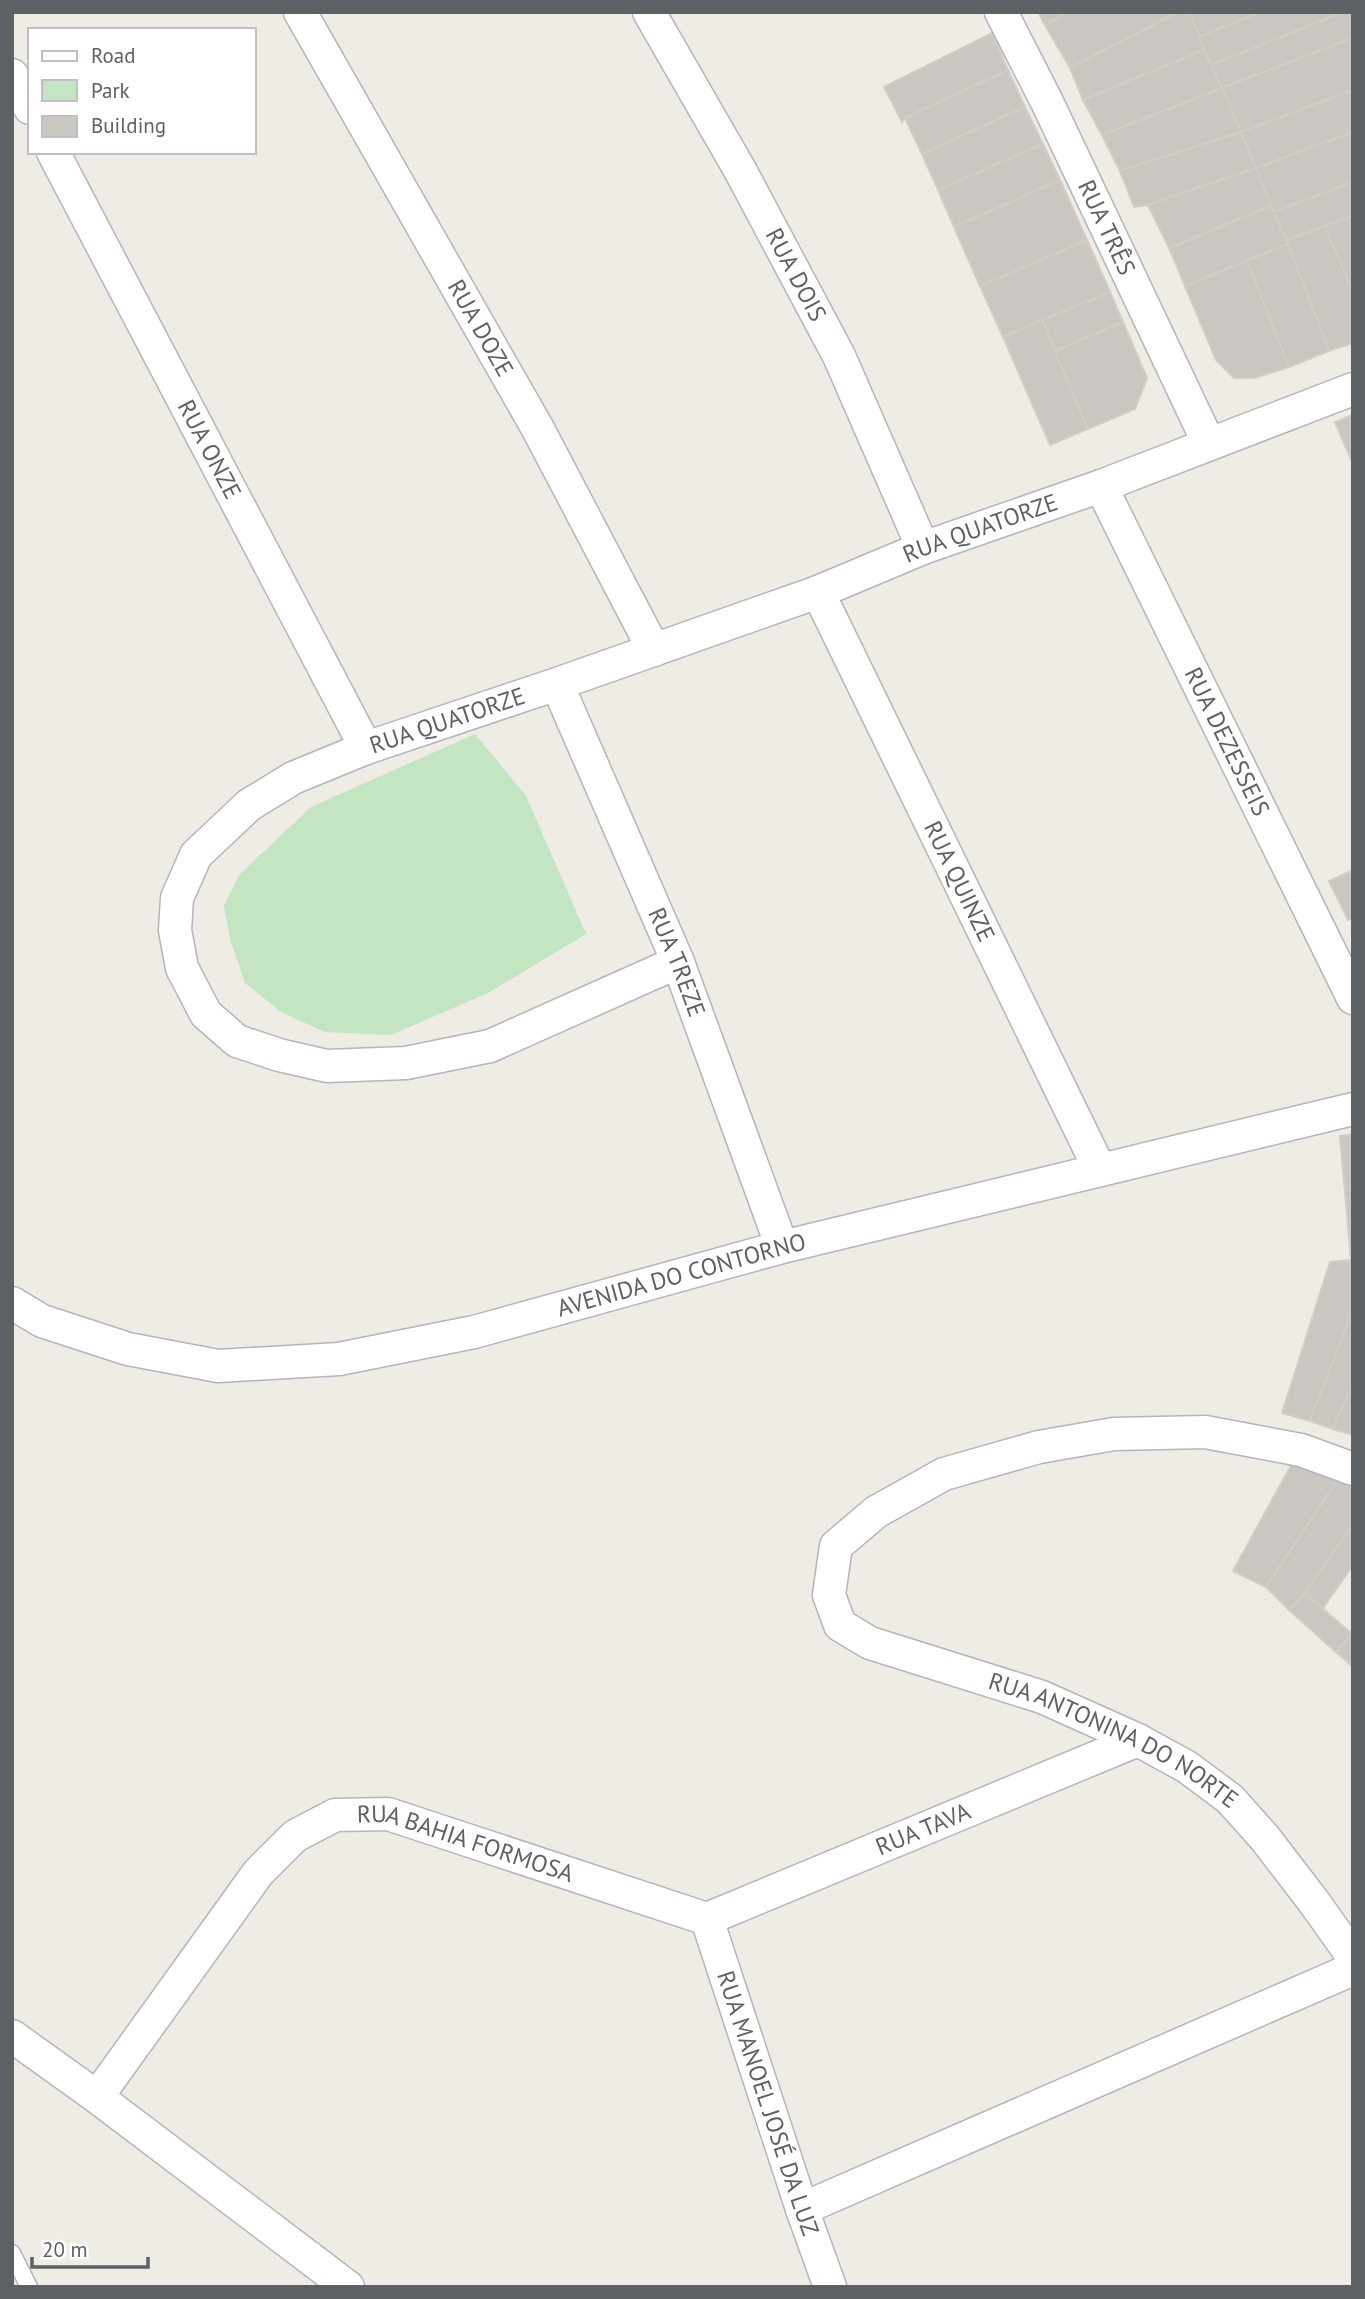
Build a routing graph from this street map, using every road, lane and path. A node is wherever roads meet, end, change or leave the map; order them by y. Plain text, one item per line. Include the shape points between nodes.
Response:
1 (300, 12) edge
2 (649, 12) edge
3 (1001, 12) edge
4 (12, 75) edge
5 (28, 104) edge
6 (54, 154) edge
7 (1353, 389) edge
8 (1209, 444) junction
9 (1101, 486) junction
10 (923, 548) junction
11 (818, 592) junction
12 (654, 650) junction
13 (557, 684) junction
14 (366, 748) junction
15 (678, 962) junction
16 (1353, 998) edge
17 (1353, 1109) edge
18 (1100, 1170) junction
19 (782, 1247) junction
20 (12, 1303) edge
21 (1353, 1469) edge
22 (1139, 1740) junction
23 (707, 1919) junction
24 (1353, 1957) edge
25 (1353, 1969) edge
26 (12, 2036) edge
27 (97, 2097) junction
28 (802, 2209) junction
29 (12, 2253) edge
30 (29, 2287) edge
31 (348, 2287) edge
32 (830, 2287) edge

1 - 12 street, RUA DOZE via 538,429
2 - 10 street, RUA DOIS via 839,356
3 - 8 street, RUA TRÊS
4 - 5 street
6 - 14 street, RUA ONZE
7 - 8 street, RUA QUATORZE
8 - 9 street, RUA QUATORZE
9 - 10 street, RUA QUATORZE
9 - 16 street, RUA DEZESSEIS
10 - 11 street, RUA QUATORZE
11 - 12 street, RUA QUATORZE
11 - 18 street, RUA QUINZE
12 - 13 street, RUA QUATORZE
13 - 14 street, RUA QUATORZE
13 - 15 street, RUA TREZE
14 - 15 street, RUA QUATORZE via 293,778 249,804 196,855 177,898 174,930 182,968 206,1014 237,1041 327,1066 406,1063 490,1046
15 - 19 street, RUA TREZE
17 - 18 street, AVENIDA DO CONTORNO
18 - 19 street, AVENIDA DO CONTORNO
19 - 20 street, AVENIDA DO CONTORNO via 474,1332 339,1359 218,1366 128,1349 42,1321
21 - 22 street, RUA ANTONINA DO NORTE via 1301,1450 1205,1432 1114,1434 1039,1447 944,1474 876,1512 836,1546 829,1595 840,1625 870,1643 1042,1697
22 - 23 street, RUA TAVA
22 - 24 street, RUA ANTONINA DO NORTE via 1230,1799
23 - 27 street, RUA BAHIA FORMOSA via 388,1815 335,1815 295,1836 258,1873
23 - 28 street, RUA MANOEL JOSÉ DA LUZ
25 - 28 street
26 - 27 street
27 - 31 street
28 - 32 street, RUA MANOEL JOSÉ DA LUZ
29 - 30 lane

